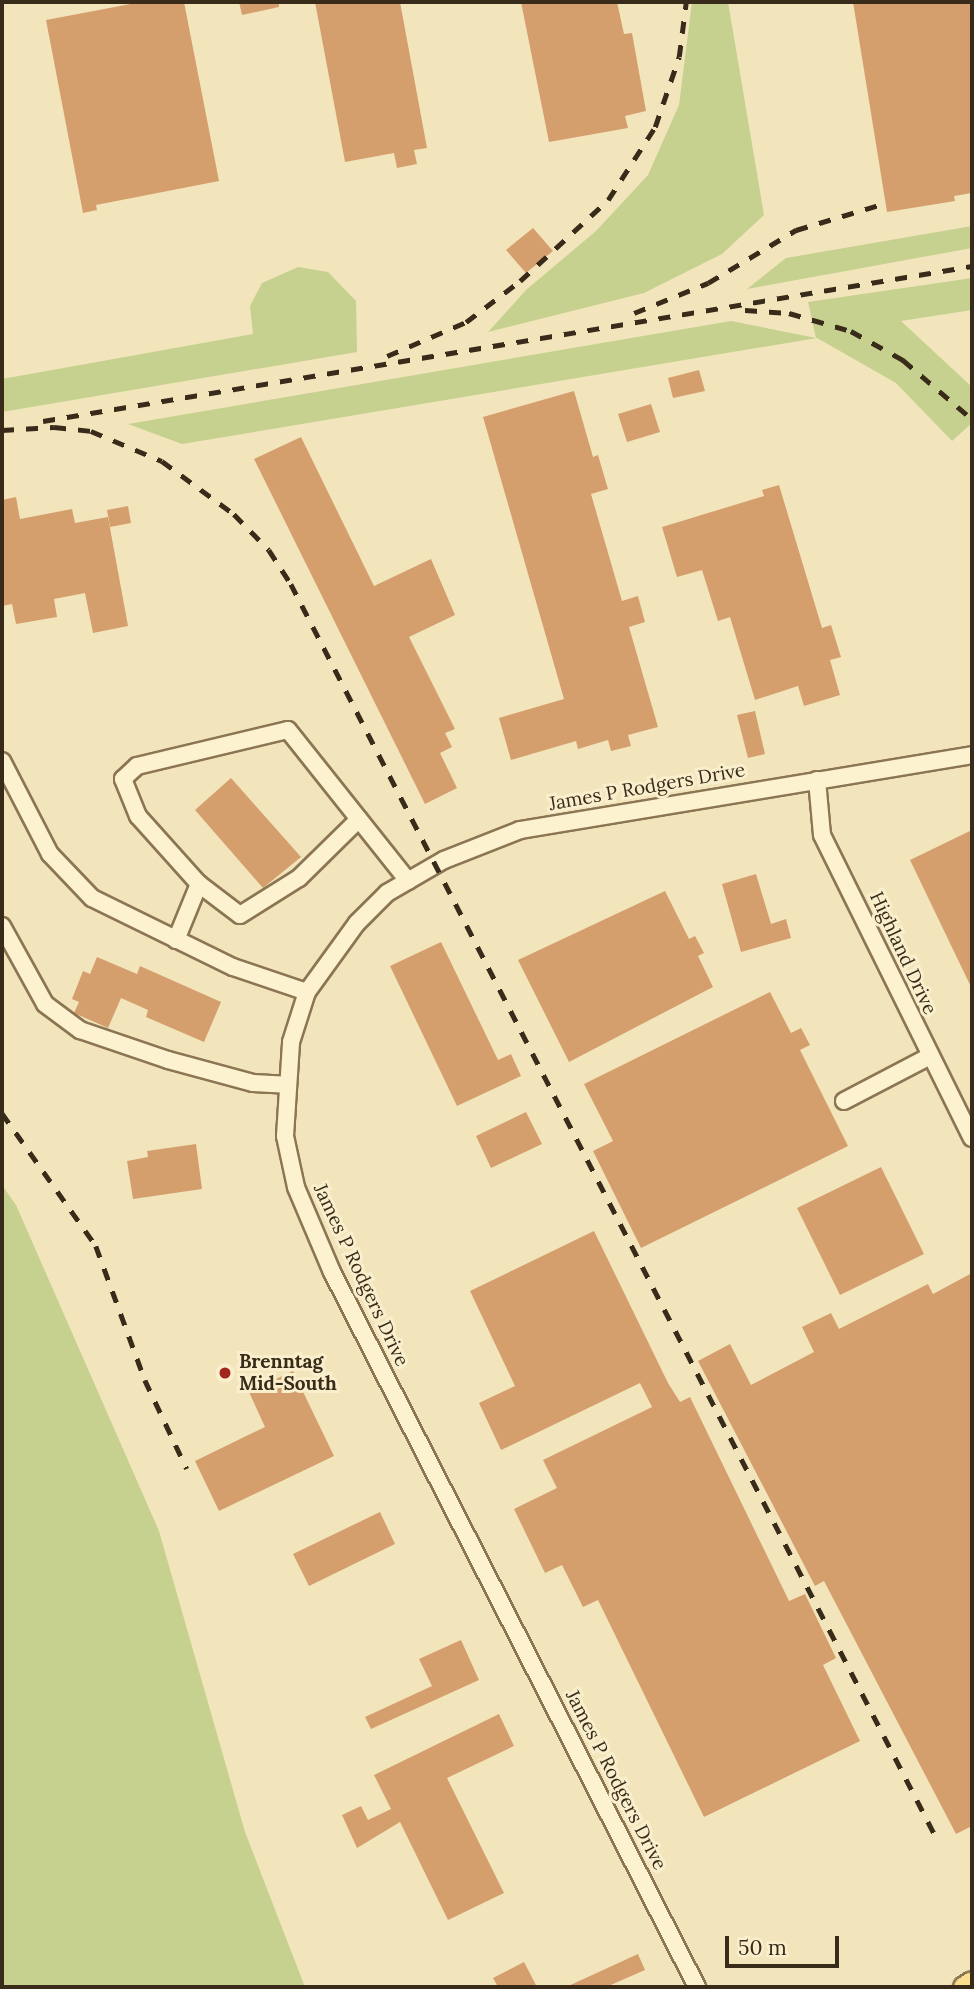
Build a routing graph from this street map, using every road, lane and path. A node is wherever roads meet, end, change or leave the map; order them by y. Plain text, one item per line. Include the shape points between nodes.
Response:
1 (972, 755) edge
2 (2, 761) edge
3 (817, 780) junction
4 (359, 819) junction
5 (408, 881) junction
6 (199, 884) junction
7 (4, 932) edge
8 (176, 940) junction
9 (307, 992) junction
10 (930, 1056) junction
11 (286, 1085) junction
12 (844, 1101) dead end
13 (972, 1138) edge
14 (972, 1982) edge
15 (697, 1987) edge
16 (964, 1987) edge

1 - 3 street, James P Rodgers Drive
2 - 8 street via 30,820 66,875 92,898
3 - 5 street, James P Rodgers Drive via 520,830 437,863
3 - 10 street, Highland Drive via 822,835
4 - 5 street
4 - 6 street via 299,878 240,915
4 - 6 street via 288,730 137,766 122,779 138,816
5 - 9 street, James P Rodgers Drive via 387,893 357,923
6 - 8 street
7 - 11 street via 45,1004 80,1030 253,1083
8 - 9 street via 233,967
9 - 11 street, James P Rodgers Drive via 291,1042
10 - 12 street
10 - 13 street, Highland Drive
11 - 15 street, James P Rodgers Drive via 285,1136 296,1186 332,1272
14 - 16 main road

